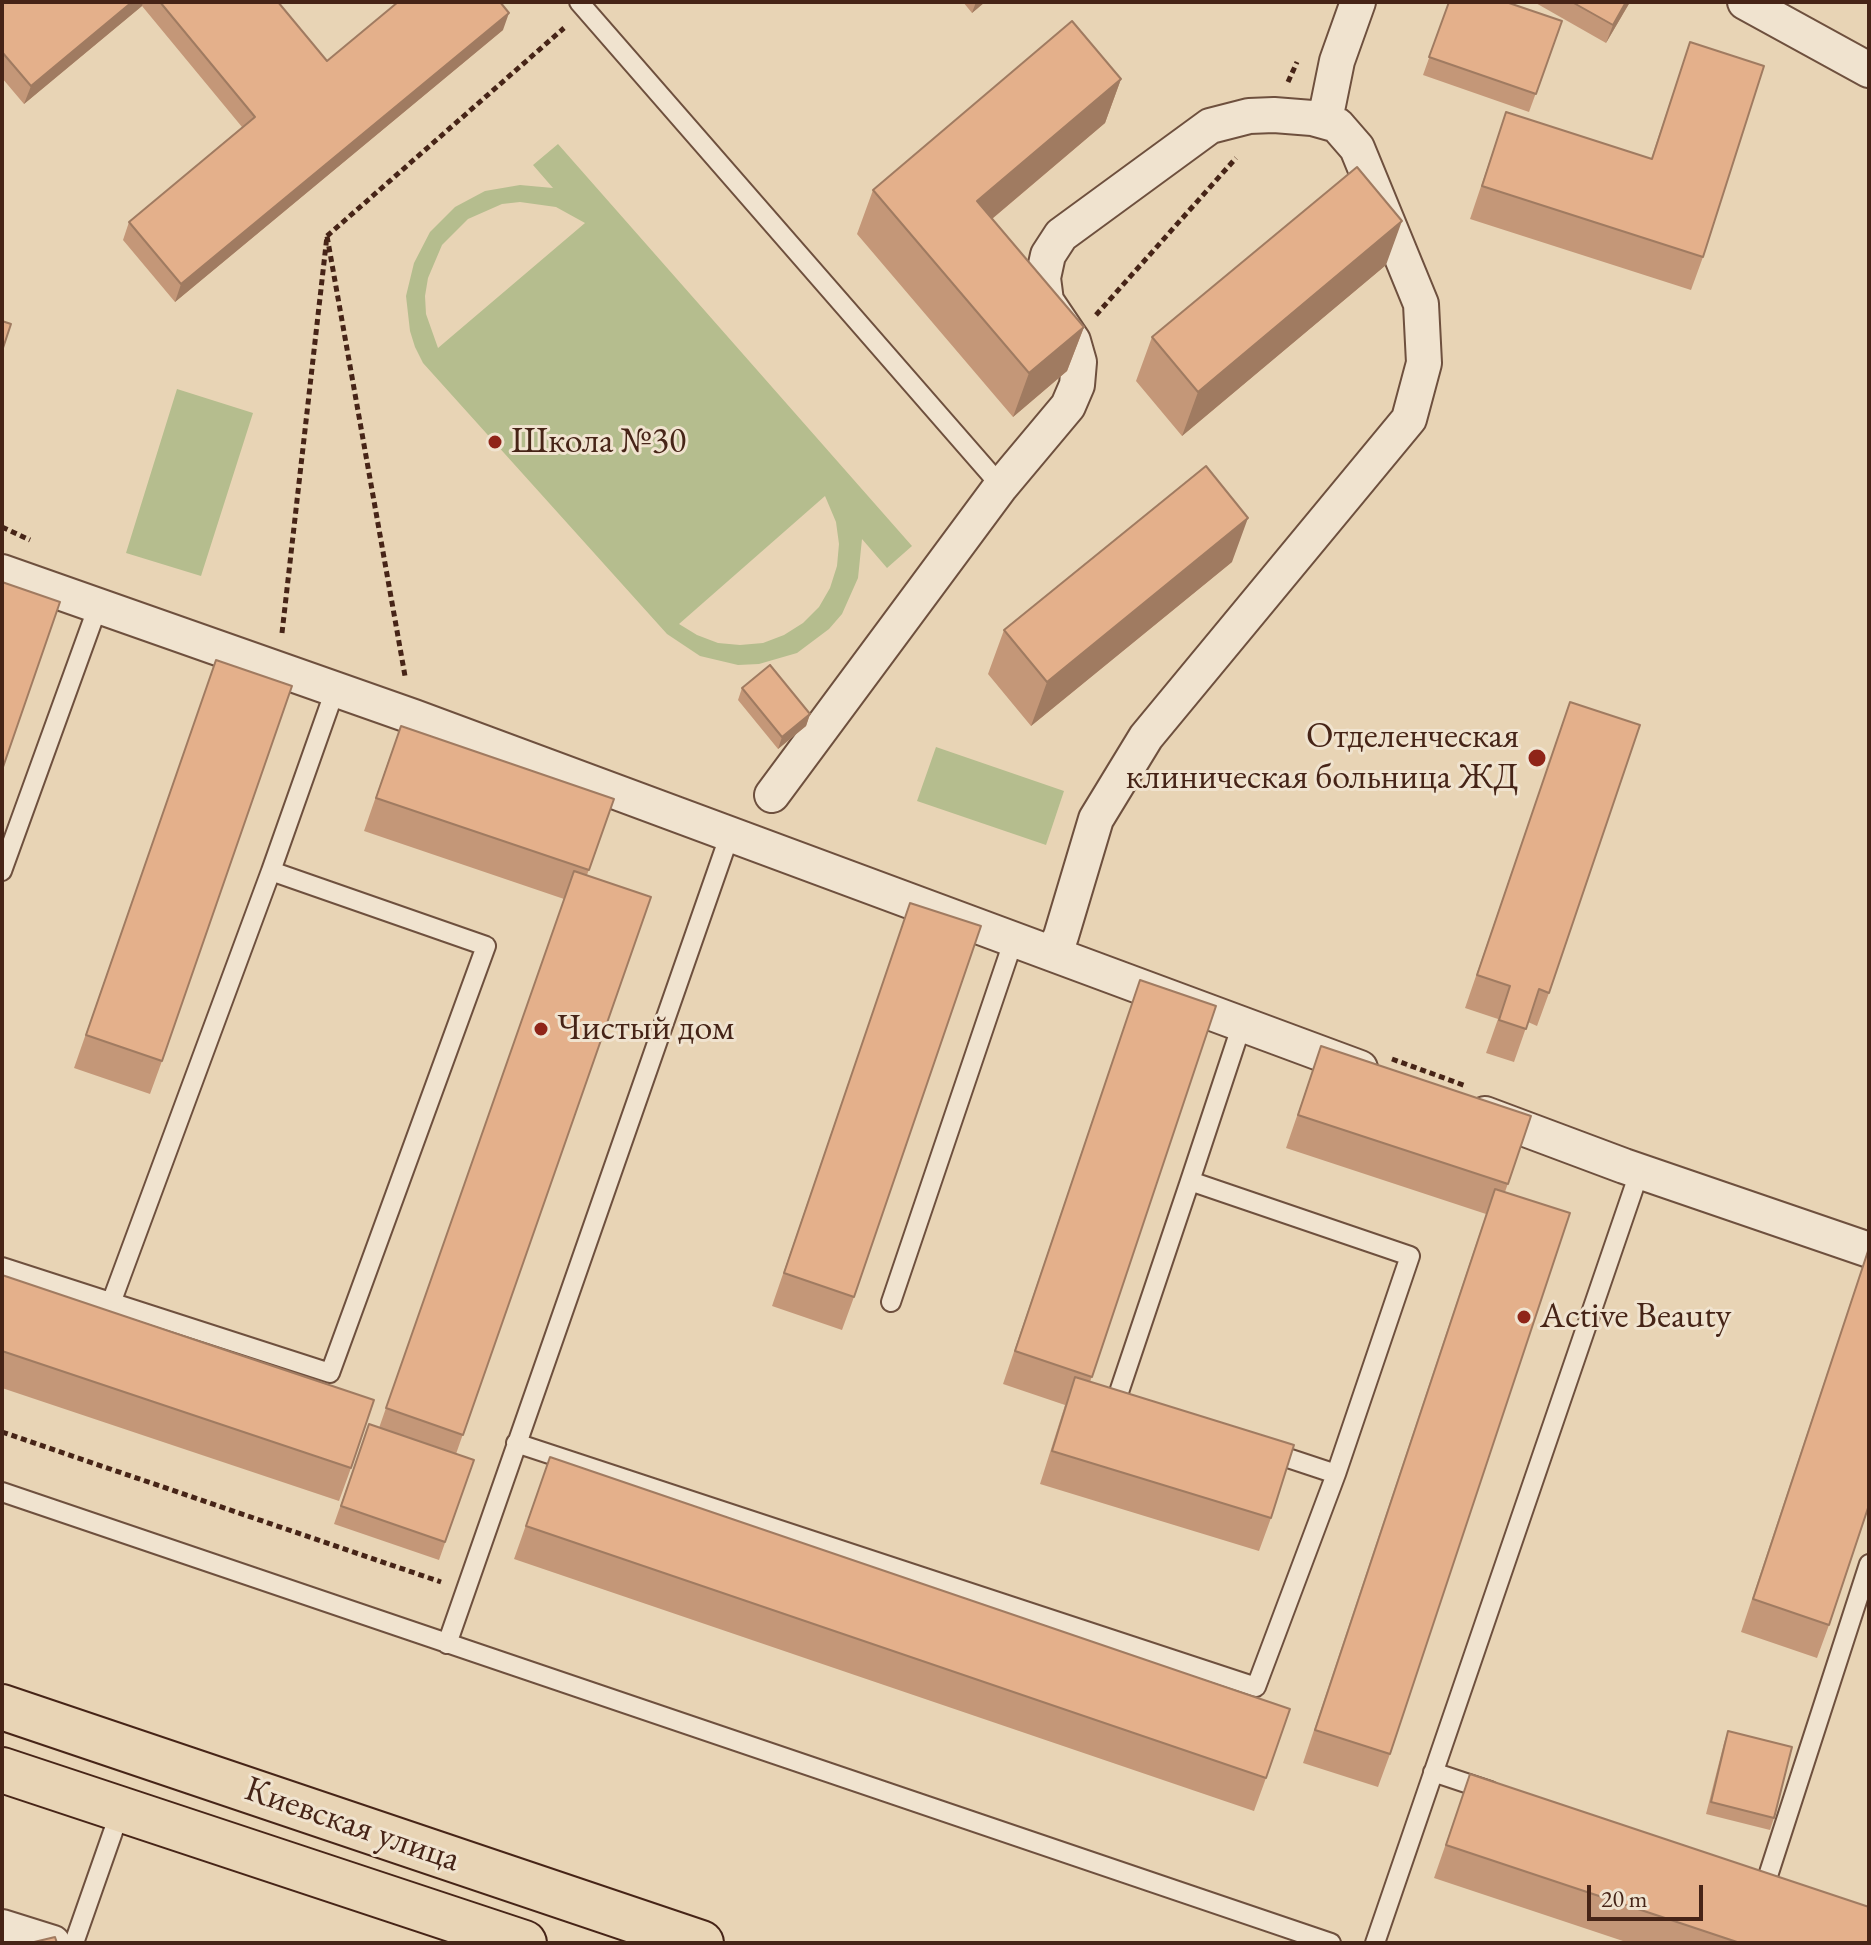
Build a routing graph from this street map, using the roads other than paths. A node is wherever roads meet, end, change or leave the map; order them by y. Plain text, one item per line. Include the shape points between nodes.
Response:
1 (1358, 2) edge
2 (1745, 2) edge
3 (582, 6) edge
4 (1869, 70) edge
5 (1325, 120) junction
6 (1001, 486) junction
7 (2, 572) edge
8 (98, 606) junction
9 (335, 690) junction
10 (772, 795) dead end
11 (730, 834) junction
12 (2, 871) edge
13 (271, 871) junction
14 (1014, 939) junction
15 (1053, 954) junction
16 (1242, 1024) junction
17 (1392, 1080) edge
18 (1450, 1101) edge
19 (1640, 1170) junction
20 (1190, 1181) junction
21 (1869, 1250) edge
22 (2, 1267) edge
23 (891, 1302) dead end
24 (111, 1303) junction
25 (516, 1443) junction
26 (1336, 1474) junction
27 (2, 1492) edge
28 (1869, 1564) edge
29 (447, 1644) junction
30 (2, 1707) edge
31 (2, 1770) edge
32 (1433, 1772) junction
33 (1509, 1797) edge
34 (121, 1809) junction
35 (1766, 1882) edge
36 (2, 1927) edge
37 (53, 1943) edge
38 (74, 1943) edge
39 (524, 1943) edge
40 (701, 1943) edge
41 (1331, 1943) edge
42 (1375, 1943) edge

1 - 5 street via 1337,61
2 - 4 street
3 - 6 lane
5 - 6 street via 1249,116 1210,126 1061,235 1048,255 1043,278 1046,301 1073,341 1079,362 1077,385 1068,406
5 - 15 street via 1337,125 1357,148 1421,304 1424,363 1409,419 1146,737 1096,819
6 - 10 street
7 - 8 street
8 - 9 street
8 - 12 lane
9 - 11 street
9 - 13 lane
11 - 14 street
11 - 25 lane
13 - 24 lane
13 - 24 lane via 486,946 405,1172 330,1373
14 - 15 street
14 - 23 lane
15 - 16 street
16 - 17 street
16 - 20 lane
18 - 19 street
19 - 21 street
19 - 32 lane
20 - 26 lane via 1410,1256
20 - 26 lane via 1116,1401
22 - 24 lane
25 - 26 lane via 1256,1687
25 - 29 lane
27 - 29 lane
28 - 35 lane
29 - 41 lane
30 - 40 main road, Киевская улица
31 - 34 main road, Киевская улица
32 - 33 lane
32 - 42 lane
34 - 38 lane
34 - 39 main road, Киевская улица
36 - 37 street

